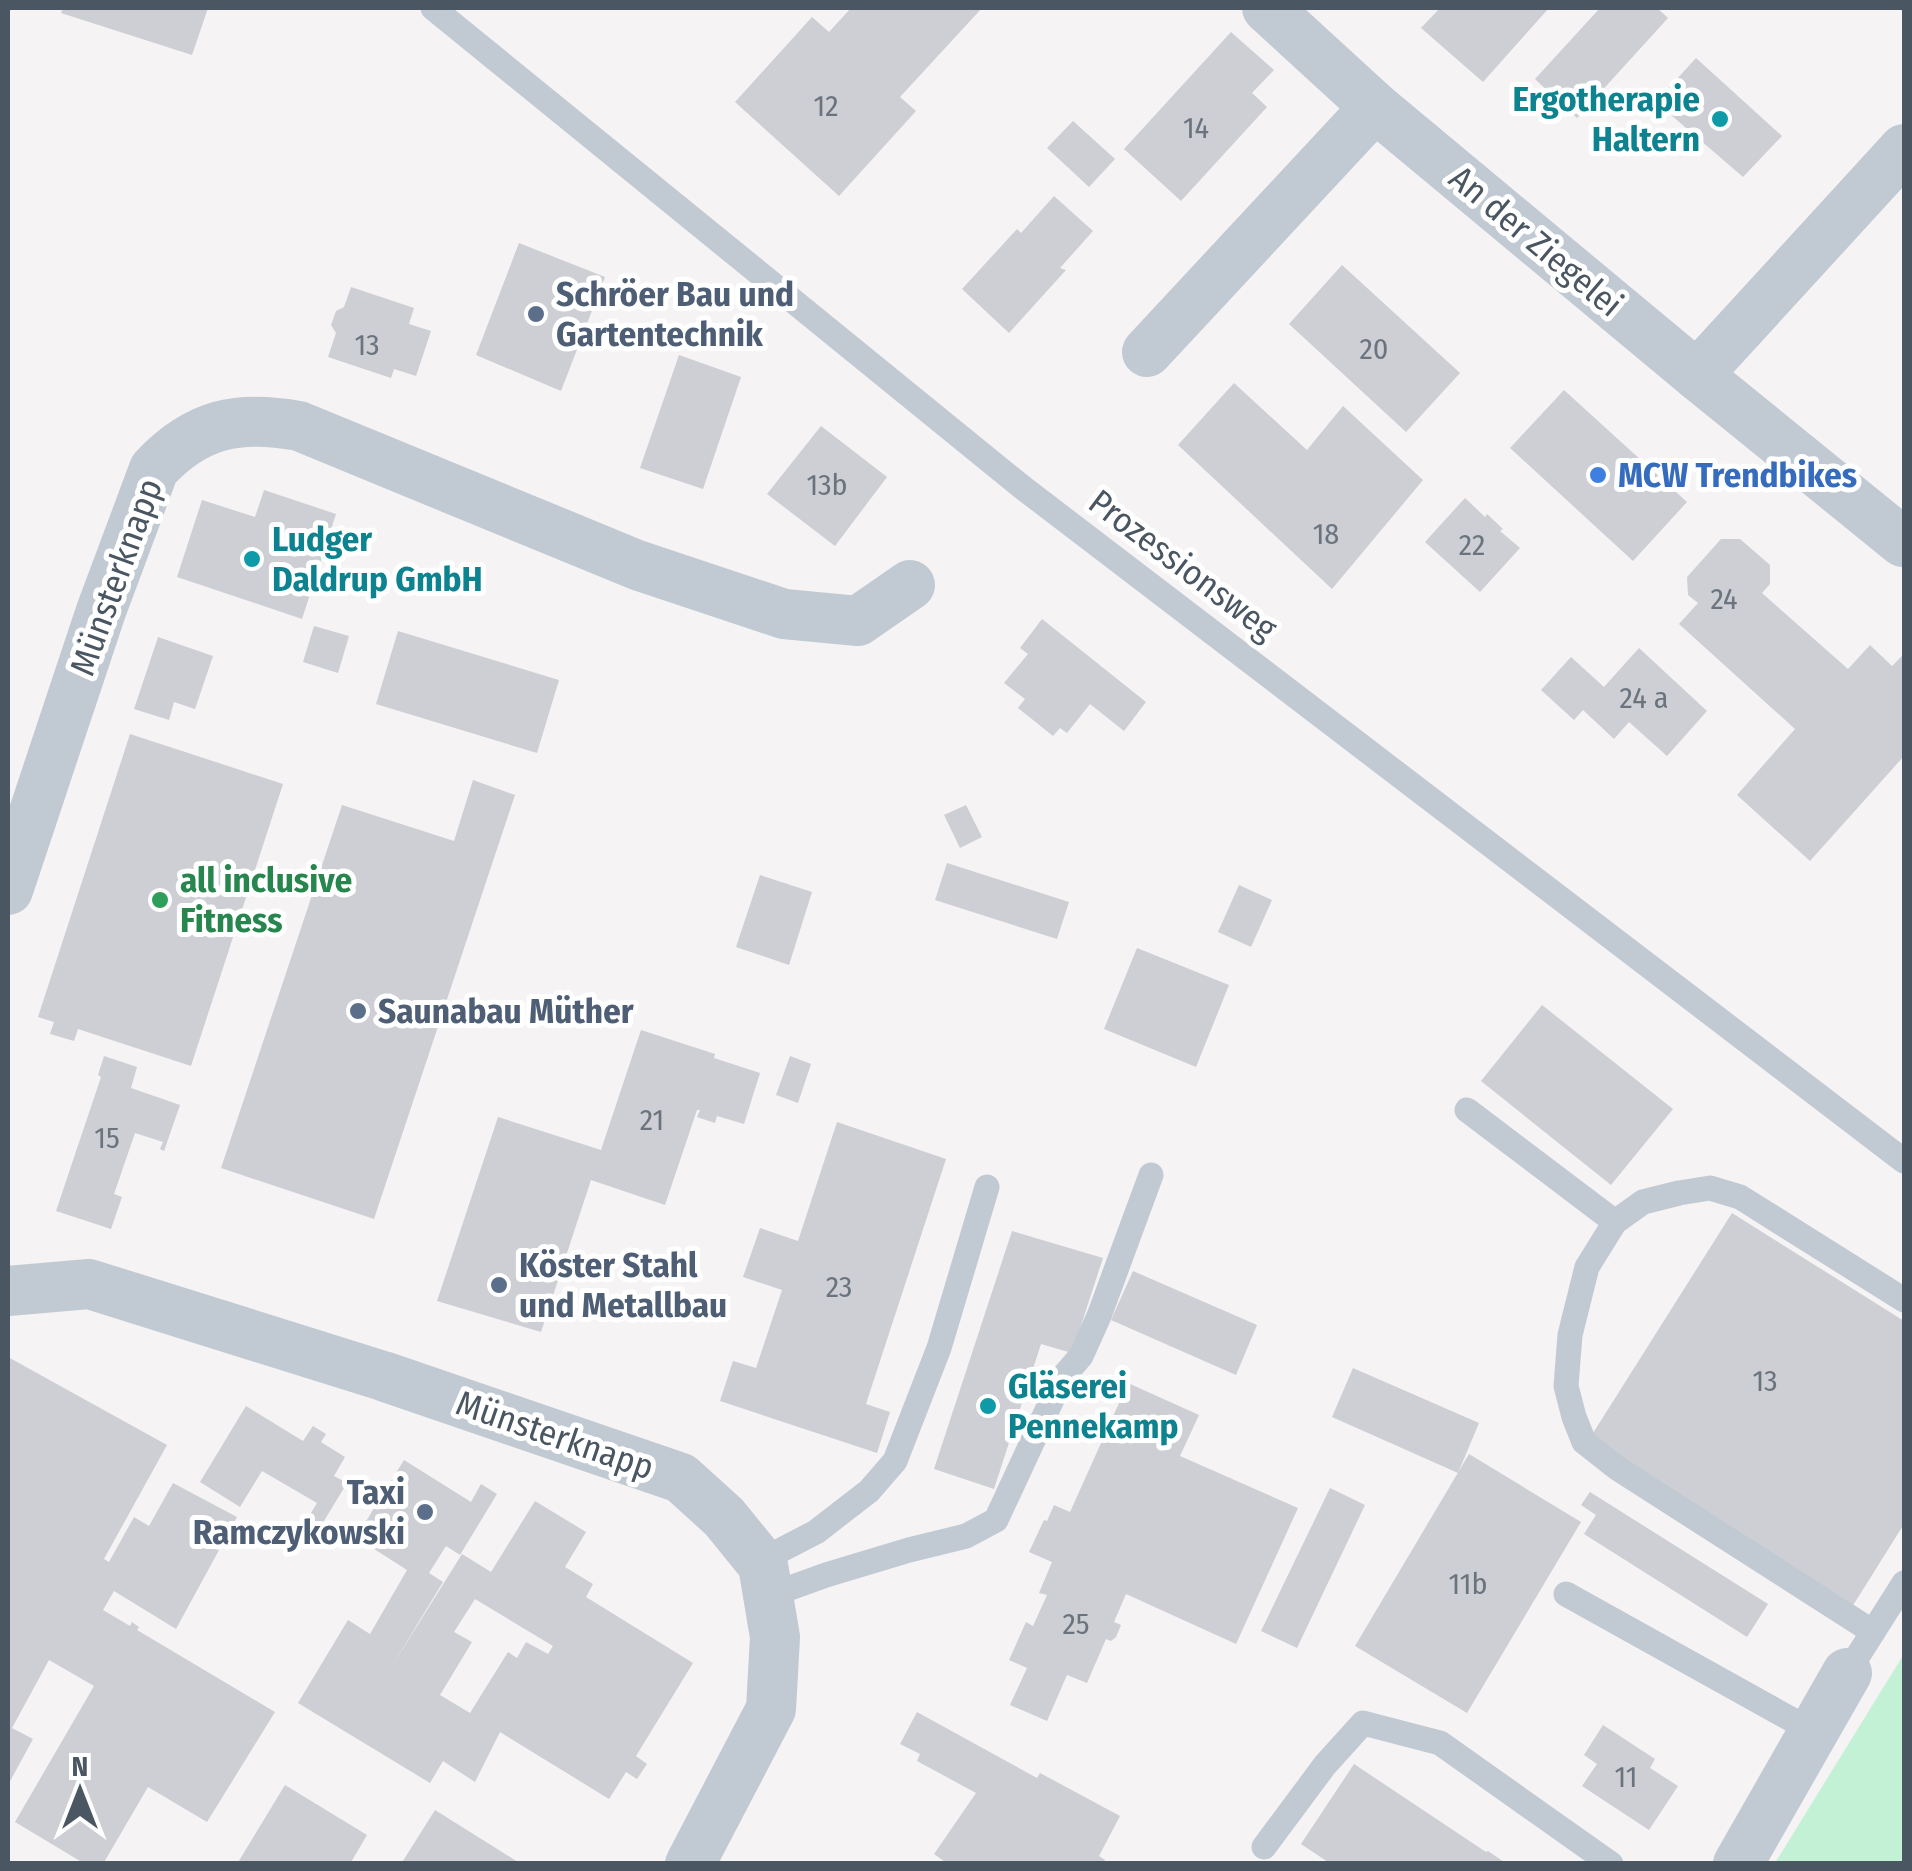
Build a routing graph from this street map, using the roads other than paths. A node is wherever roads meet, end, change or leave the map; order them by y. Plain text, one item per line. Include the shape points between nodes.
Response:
1 (433, 8) edge
2 (1267, 8) edge
3 (1374, 107) junction
4 (1904, 149) edge
5 (1148, 352) dead end
6 (1697, 375) junction
7 (1903, 542) edge
8 (910, 585) dead end
9 (8, 890) edge
10 (1467, 1110) dead end
11 (1904, 1162) edge
12 (1151, 1175) dead end
13 (987, 1187) dead end
14 (1615, 1222) junction
15 (8, 1290) edge
16 (1904, 1300) edge
17 (764, 1578) junction
18 (1904, 1583) edge
19 (1566, 1594) dead end
20 (1860, 1652) junction
21 (1814, 1732) junction
22 (1264, 1847) dead end
23 (690, 1864) edge
24 (1611, 1864) edge
25 (1738, 1864) edge

1 - 11 lane, Prozessionsweg via 1022,487
2 - 3 street, An der Ziegelei
3 - 5 street
3 - 6 street, An der Ziegelei
4 - 6 street
6 - 7 street, An der Ziegelei
8 - 9 street, Münsterknapp via 858,621 784,614 637,566 298,426 254,420 208,429 154,469
10 - 14 lane
12 - 17 lane via 1081,1356 1062,1378 996,1520 966,1536 826,1575
13 - 17 lane via 939,1348 895,1461 869,1491
14 - 16 lane via 1643,1202 1710,1188 1740,1197
14 - 20 lane via 1587,1267 1570,1335 1566,1386 1584,1442
15 - 17 street, Münsterknapp via 88,1284 681,1478 724,1517
17 - 23 street via 775,1636 770,1709
18 - 20 lane
19 - 21 lane
20 - 21 street
21 - 25 street
22 - 24 lane via 1363,1723 1440,1743

